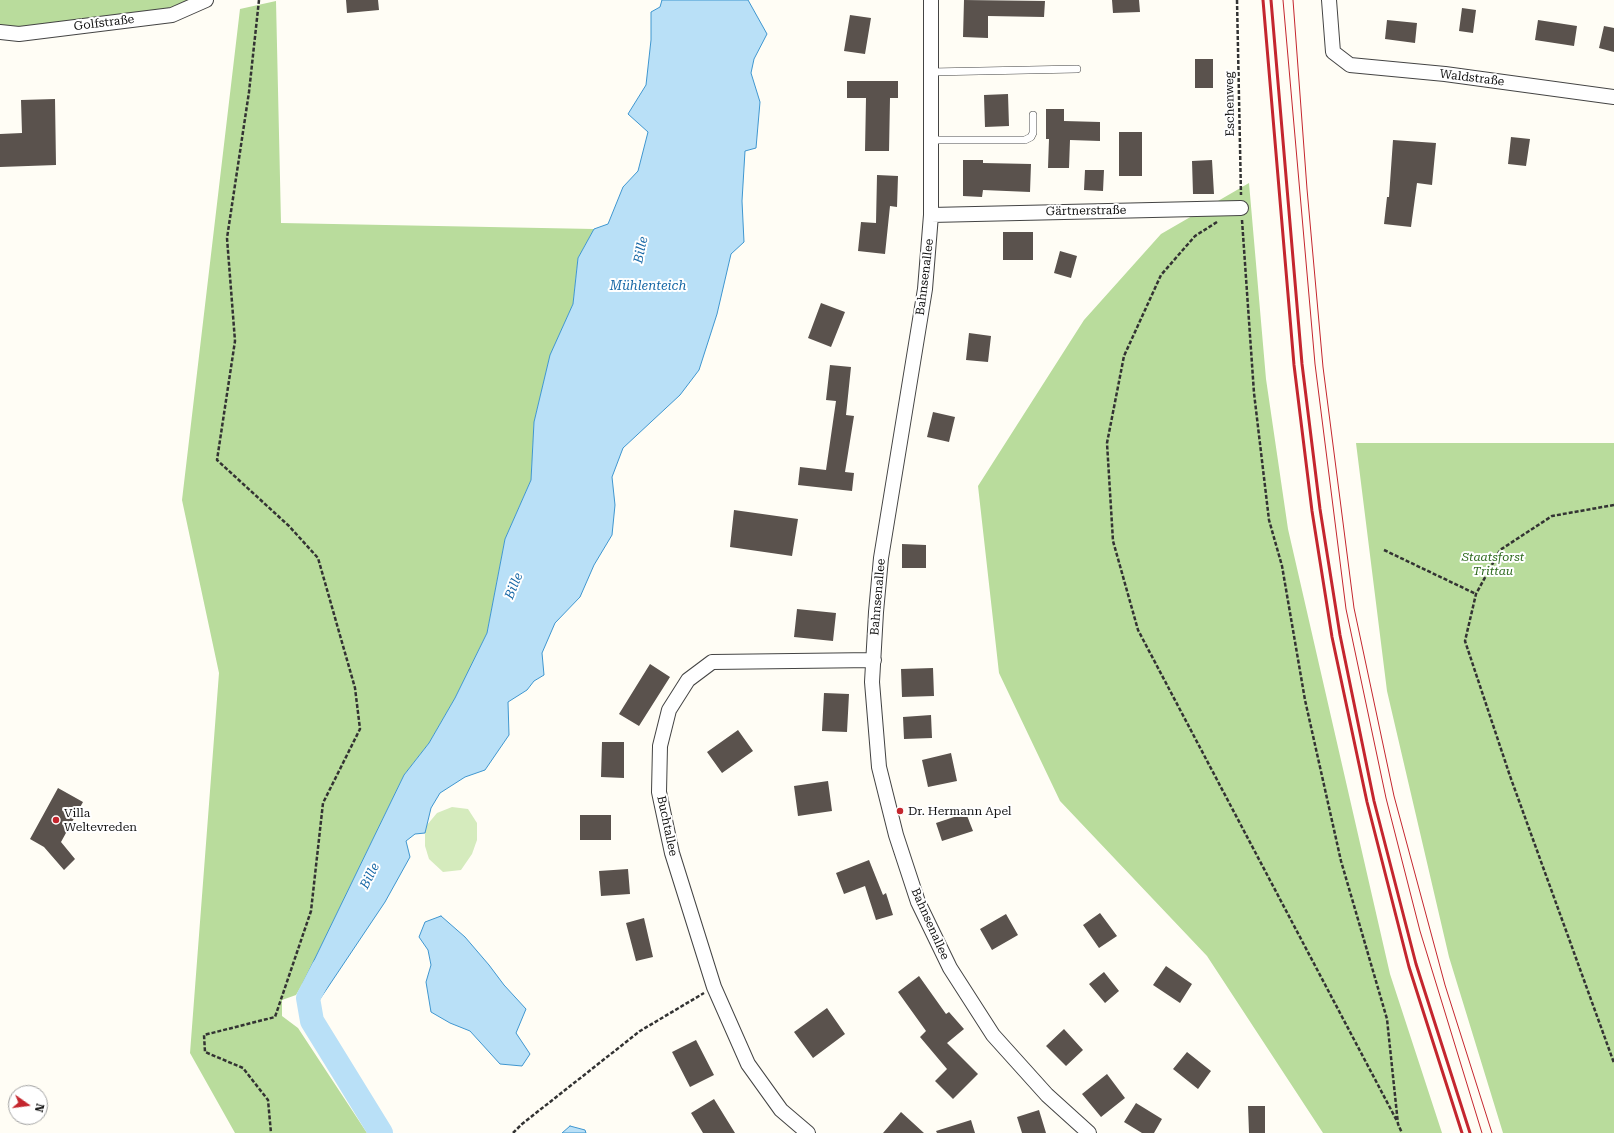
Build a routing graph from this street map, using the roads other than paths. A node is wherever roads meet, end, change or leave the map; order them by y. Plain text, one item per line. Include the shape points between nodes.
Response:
1 (206, 0) edge
2 (931, 0) edge
3 (1329, 0) edge
4 (0, 32) edge
5 (1077, 70) dead end
6 (931, 72) junction
7 (1614, 96) edge
8 (1033, 115) dead end
9 (931, 140) junction
10 (1242, 208) road end
11 (931, 215) junction
12 (874, 660) junction
13 (808, 1133) edge
14 (1089, 1133) edge

1 - 4 street, Golfstraße via 172,15 19,34
2 - 6 street, Bahnsenallee
3 - 7 street, Waldstraße via 1333,52 1350,65 1445,74
5 - 6 lane
6 - 9 street, Bahnsenallee
8 - 9 lane via 1033,133 1025,140
9 - 11 street, Bahnsenallee
10 - 11 street, Gärtnerstraße
11 - 12 street, Bahnsenallee via 924,289 881,558
12 - 13 street, Buchtallee via 712,662 688,680 669,710 660,746 659,792 672,853 714,987 748,1064 781,1110
12 - 14 street, Bahnsenallee via 872,682 879,767 896,835 918,902 950,968 993,1036 1047,1095

